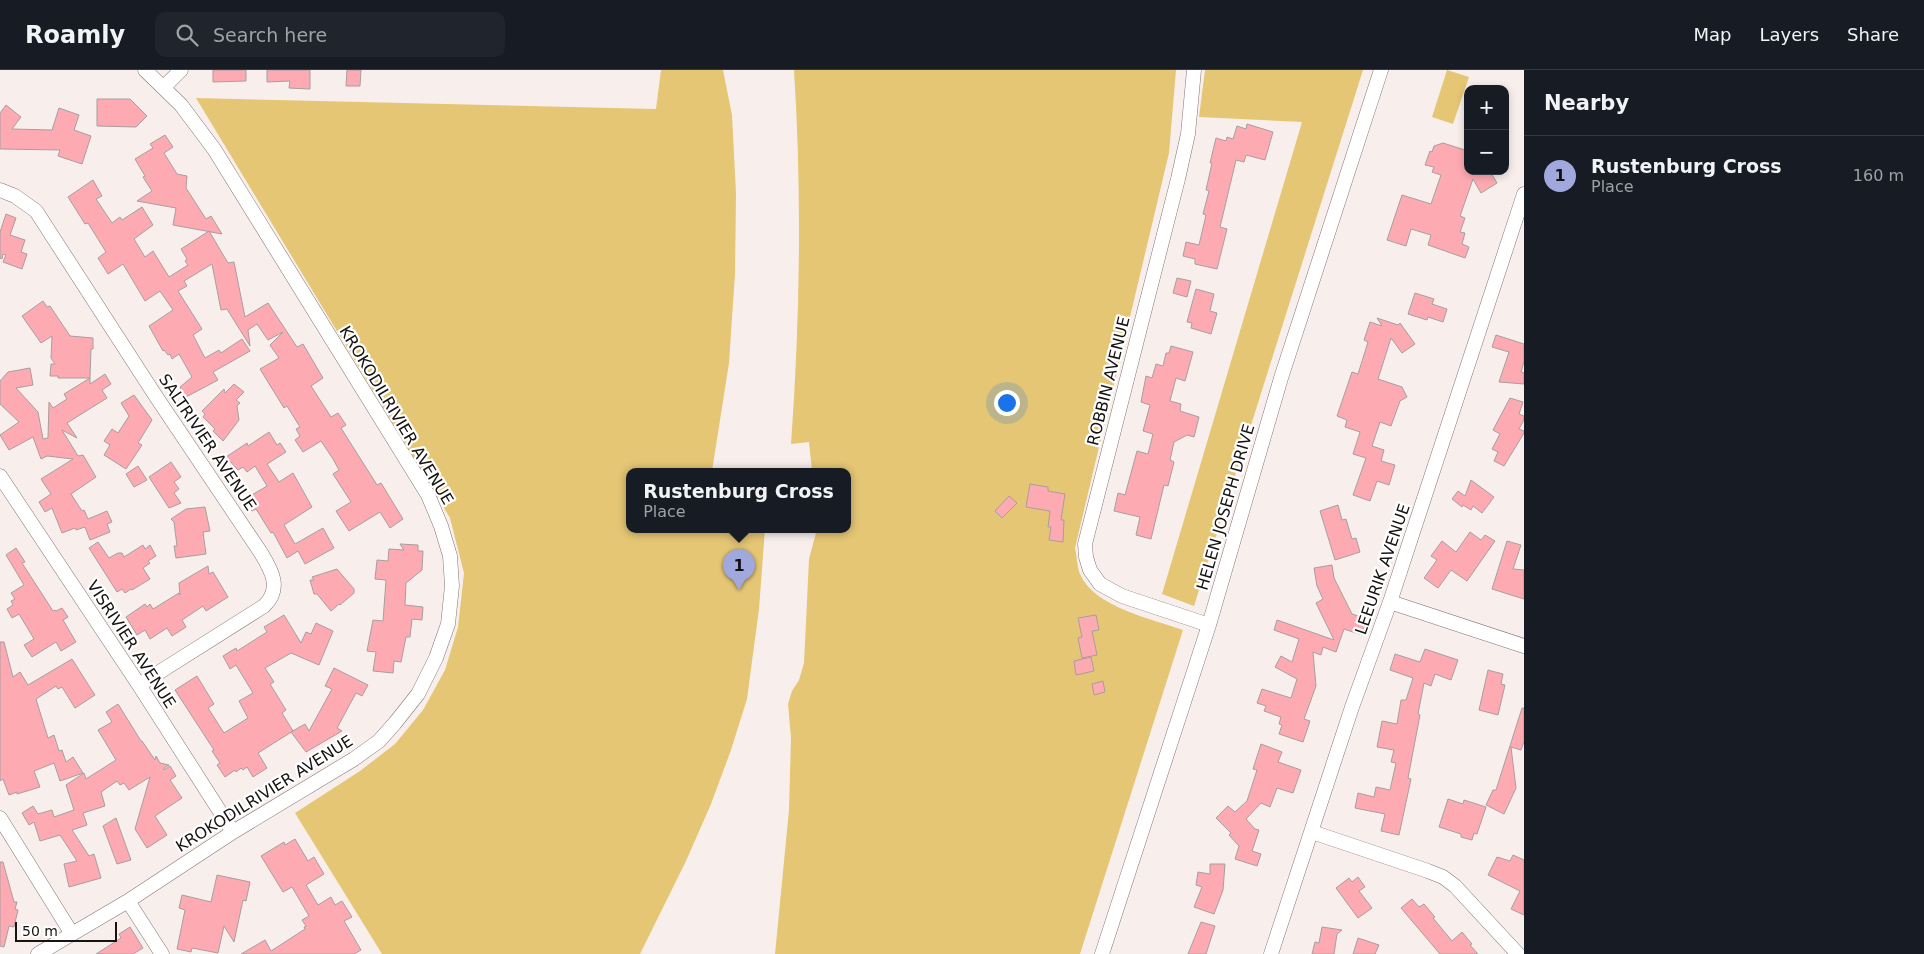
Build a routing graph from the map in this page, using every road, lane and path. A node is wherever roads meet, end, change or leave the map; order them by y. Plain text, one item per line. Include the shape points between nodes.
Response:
1 (145, 70) edge
2 (181, 70) edge
3 (1194, 70) edge
4 (1381, 70) edge
5 (164, 87) junction
6 (0, 190) edge
7 (1524, 194) edge
8 (0, 476) edge
9 (1390, 602) junction
10 (1209, 625) junction
11 (1524, 646) edge
12 (138, 685) junction
13 (0, 818) edge
14 (233, 832) junction
15 (1312, 832) junction
16 (128, 901) junction
17 (72, 934) junction
18 (38, 954) edge
19 (162, 954) edge
20 (1102, 954) edge
21 (1271, 954) edge
22 (1518, 954) edge

1 - 5 street, KROKODILRIVIER AVENUE
2 - 5 street
3 - 10 street, ROBBIN AVENUE via 1188,134 1178,179 1085,544 1090,570 1100,584 1122,596
4 - 10 street, HELEN JOSEPH DRIVE via 1281,378
5 - 14 street, KROKODILRIVIER AVENUE via 214,149 428,495 450,556 452,586 448,624 418,694 396,723 379,741 354,759
6 - 12 street, SALTRIVIER AVENUE via 36,211 261,553 274,578 273,592 264,606
7 - 9 street, LEEURIK AVENUE
8 - 12 street, VISRIVIER AVENUE
9 - 11 street
9 - 15 street, LEEURIK AVENUE
10 - 20 street, HELEN JOSEPH DRIVE
12 - 14 street, VISRIVIER AVENUE
13 - 17 street
14 - 16 street, KROKODILRIVIER AVENUE
15 - 21 street, LEEURIK AVENUE
15 - 22 street via 1443,877
16 - 17 street, KROKODILRIVIER AVENUE
16 - 19 street
17 - 18 street, KROKODILRIVIER AVENUE

